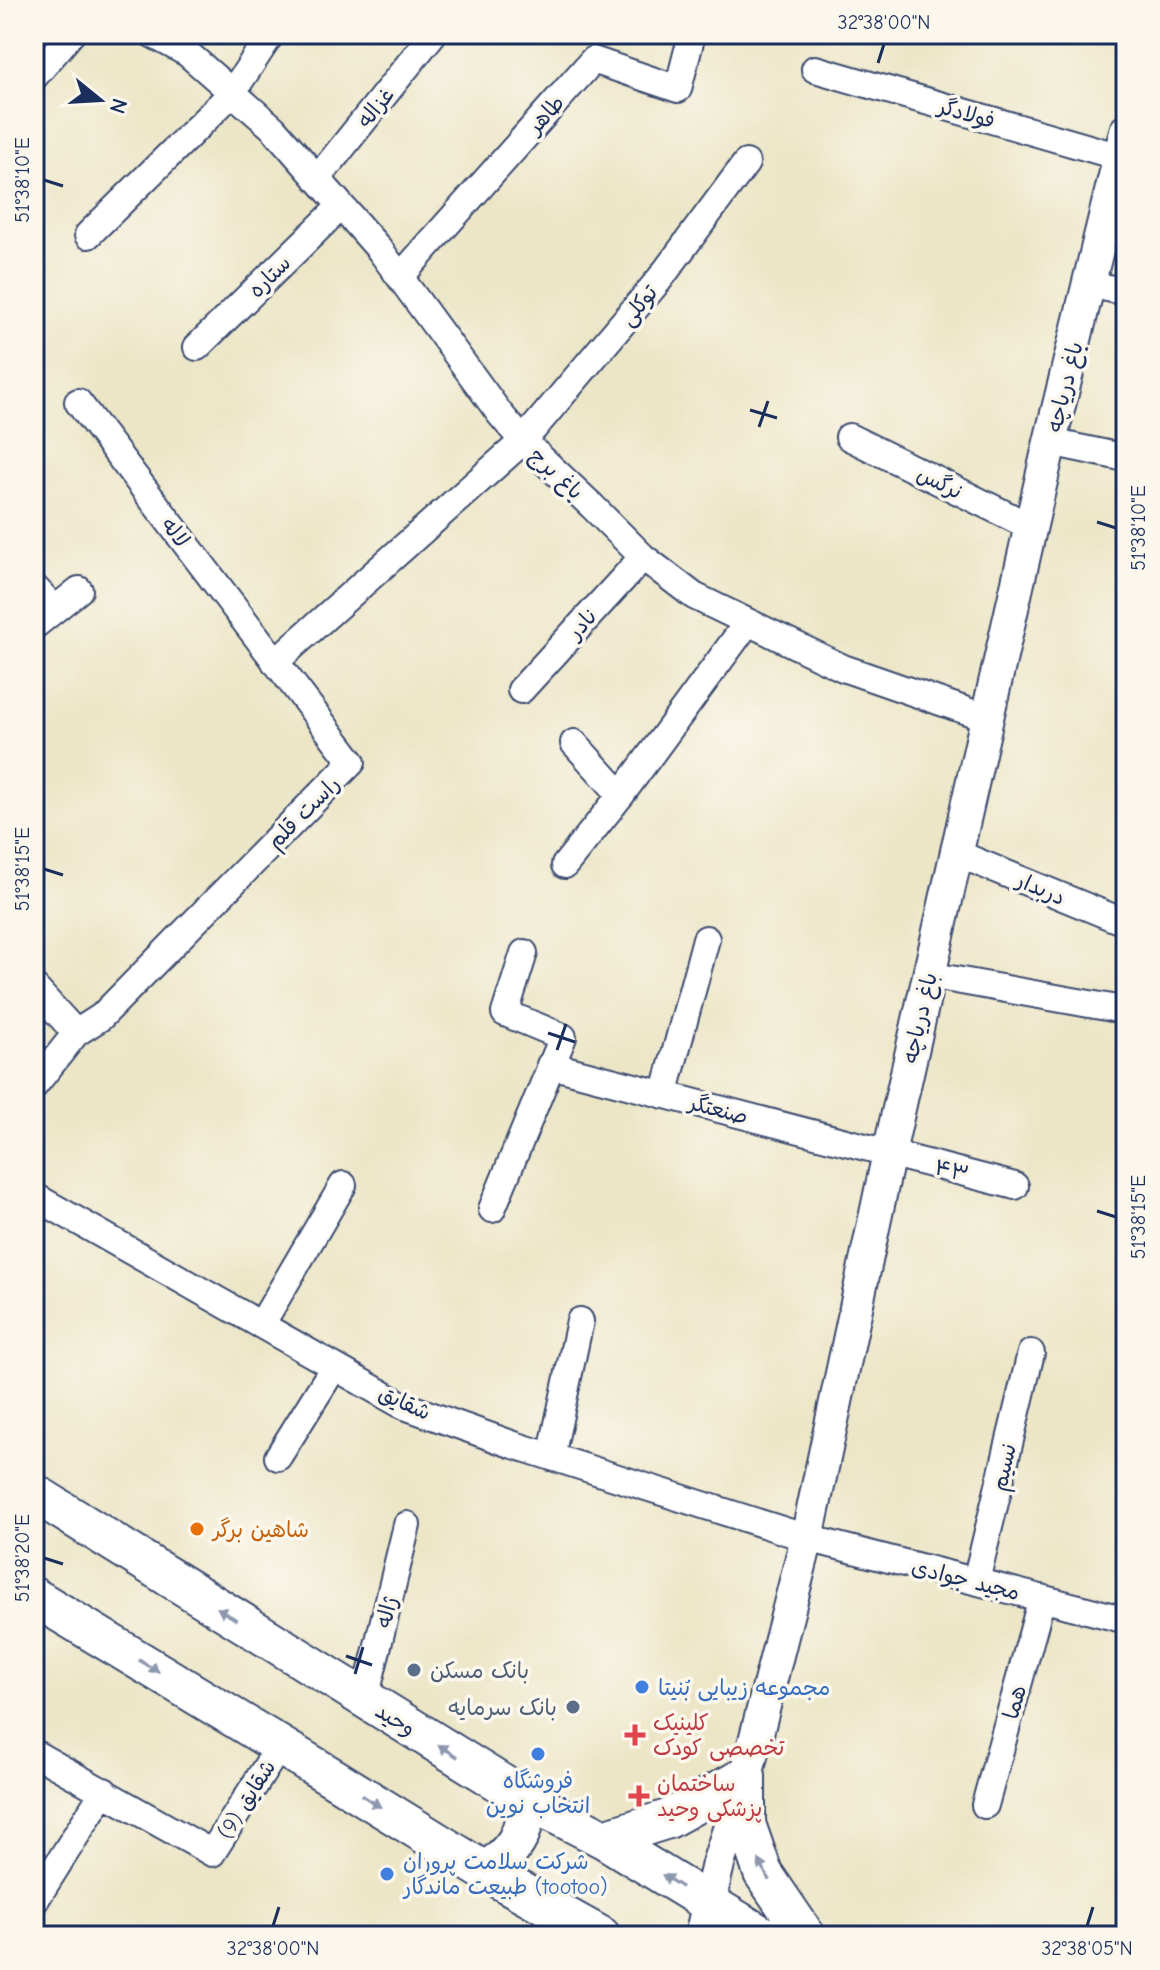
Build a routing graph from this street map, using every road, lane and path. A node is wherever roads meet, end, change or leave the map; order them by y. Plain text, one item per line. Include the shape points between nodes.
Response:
1 (71, 34) edge
2 (152, 34) edge
3 (271, 34) edge
4 (433, 34) edge
5 (692, 34) edge
6 (815, 69) dead end
7 (34, 77) edge
8 (232, 93) junction
9 (1123, 144) edge
10 (746, 163) dead end
11 (317, 179) junction
12 (341, 206) junction
13 (88, 235) dead end
14 (400, 277) junction
15 (1089, 284) junction
16 (1126, 292) edge
17 (197, 347) dead end
18 (78, 402) dead end
19 (849, 437) dead end
20 (523, 441) junction
21 (1050, 442) junction
22 (1126, 458) edge
23 (1031, 527) junction
24 (643, 557) junction
25 (34, 587) edge
26 (79, 590) dead end
27 (55, 609) junction
28 (748, 622) junction
29 (34, 626) edge
30 (275, 662) junction
31 (521, 690) dead end
32 (987, 718) junction
33 (574, 743) dead end
34 (621, 795) junction
35 (956, 853) junction
36 (565, 865) dead end
37 (1126, 923) edge
38 (706, 939) dead end
39 (524, 953) dead end
40 (928, 975) junction
41 (34, 987) edge
42 (1123, 1010) dead end
43 (76, 1033) junction
44 (550, 1065) junction
45 (34, 1086) edge
46 (664, 1095) junction
47 (889, 1153) junction
48 (343, 1185) dead end
49 (1015, 1186) dead end
50 (34, 1196) edge
51 (492, 1209) dead end
52 (580, 1321) dead end
53 (261, 1325) junction
54 (1031, 1353) dead end
55 (334, 1367) junction
56 (278, 1457) dead end
57 (551, 1457) junction
58 (34, 1493) edge
59 (407, 1525) dead end
60 (807, 1538) junction
61 (976, 1581) junction
62 (34, 1597) edge
63 (1042, 1598) junction
64 (34, 1618) edge
65 (1126, 1620) edge
66 (115, 1646) junction
67 (365, 1699) junction
68 (280, 1745) junction
69 (34, 1753) edge
70 (746, 1776) junction
71 (104, 1791) junction
72 (528, 1800) junction
73 (985, 1805) dead end
74 (604, 1839) junction
75 (486, 1872) junction
76 (34, 1902) edge
77 (705, 1920) edge
78 (601, 1936) edge
79 (763, 1936) edge
80 (806, 1936) edge

1 - 7 street
2 - 8 street, باغ برج via 187,53
3 - 8 street
4 - 11 street, غزاله
5 - 14 street, طاهر via 678,89 593,60
6 - 9 street, فولادگر
8 - 11 street, باغ برج via 273,128
8 - 13 street
9 - 15 street, باغ دریاچه
10 - 20 street, توکلی via 659,280
11 - 12 street, باغ برج
12 - 14 street, باغ برج
12 - 17 street, ستاره
14 - 20 street, باغ برج
15 - 16 street
15 - 21 street, باغ دریاچه
18 - 30 street, لاله
19 - 23 street, نرگس
20 - 24 street, باغ برج
20 - 30 street
21 - 22 street
21 - 23 street, باغ دریاچه
23 - 32 street, باغ دریاچه
24 - 28 street, باغ برج via 694,596
24 - 31 street, نادر
25 - 27 street
26 - 27 street
27 - 29 street
28 - 32 street, باغ برج via 843,668
28 - 34 street
30 - 43 street, راست قلم via 352,762 101,1017
32 - 35 street, باغ دریاچه
33 - 34 street
34 - 36 street
35 - 37 street, دربدار
35 - 40 street, باغ دریاچه
38 - 46 street
39 - 44 street via 505,1013 563,1037
40 - 42 street
40 - 47 street, باغ دریاچه
41 - 43 street
43 - 45 street, راست قلم
44 - 46 street, صنعتگر
44 - 51 street
46 - 47 street, صنعتگر
47 - 49 street, ۴۳
47 - 60 street, باغ دریاچه
48 - 53 street
50 - 53 street, شقایق
52 - 57 street
53 - 55 street, شقایق
54 - 61 street, نسیم
55 - 56 street
55 - 57 street, شقایق via 402,1405
57 - 60 street, شقایق
67 -> 58 main road, وحید
59 - 67 street, ژاله
60 - 61 street, مجید جوادی
60 - 70 street, باغ دریاچه
61 - 63 street, مجید جوادی
62 - 66 main road
63 - 65 street, مجید جوادی
63 - 73 street, هما
64 - 66 street via 74,1643
66 -> 68 main road
72 -> 67 main road, وحید
68 - 71 street, شقایق (9) via 212,1853
68 -> 75 main road
69 - 71 street
70 - 74 main road via 668,1819
70 - 77 street, باغ دریاچه
80 -> 70 main road via 763,1873 746,1824
71 - 76 street
72 - 74 main road, وحید
72 - 75 main road via 524,1829 509,1854
77 -> 74 main road, وحید
75 - 78 main road
77 - 79 main road, وحید

